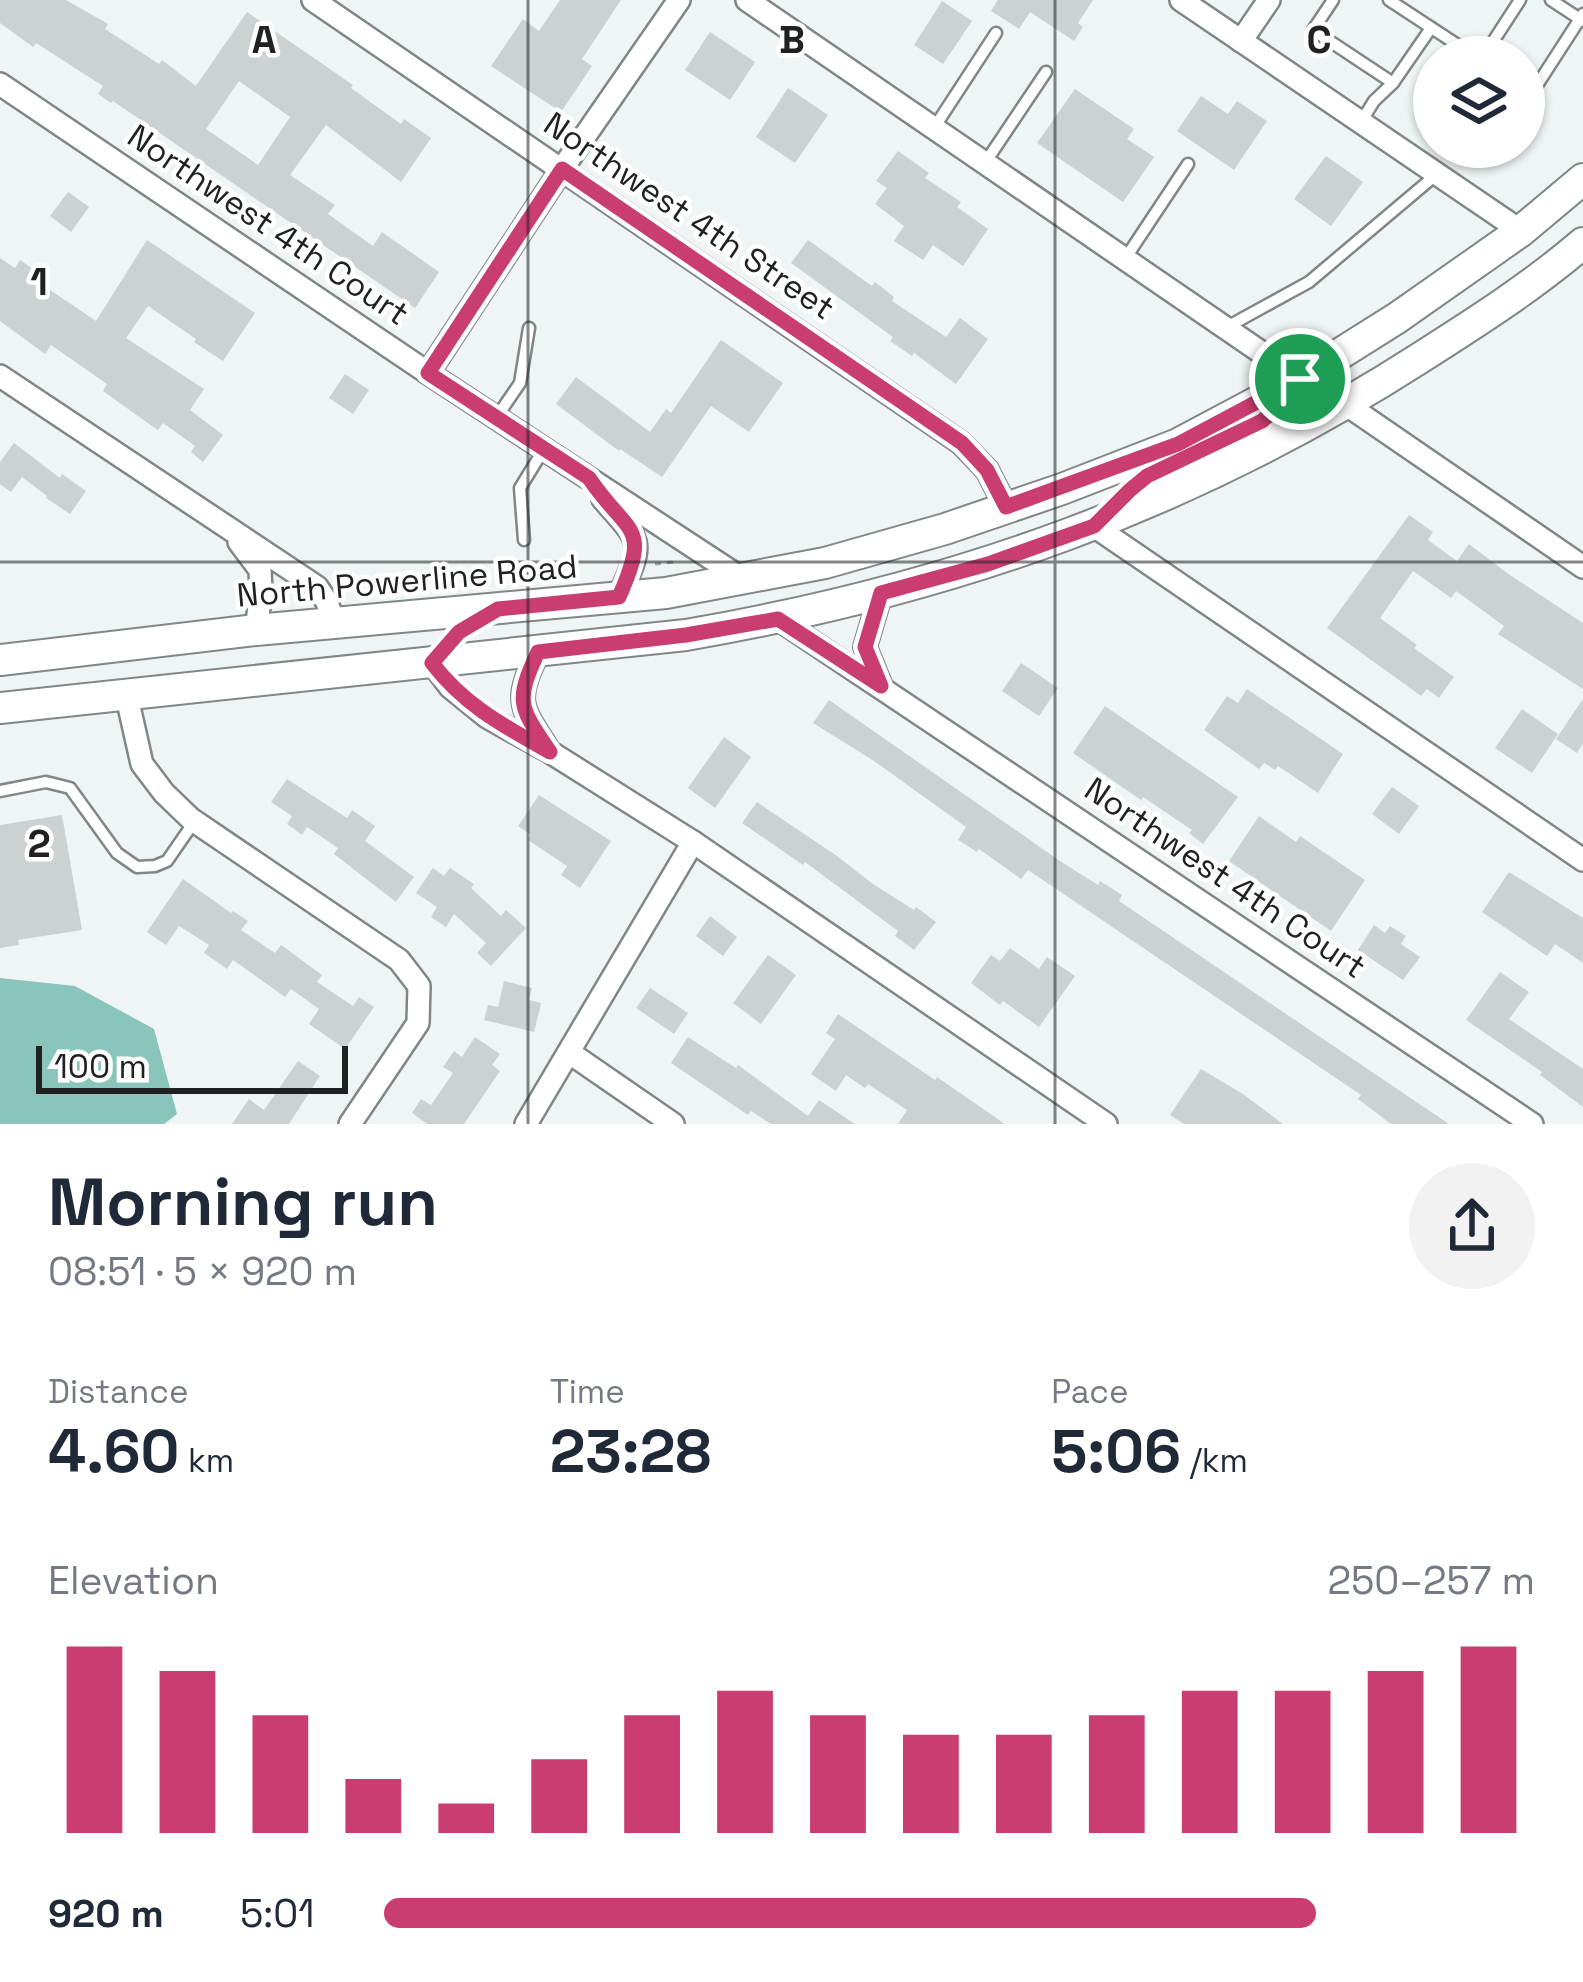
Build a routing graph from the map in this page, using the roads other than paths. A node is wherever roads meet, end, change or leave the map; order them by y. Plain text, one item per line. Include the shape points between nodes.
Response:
1 (313, 0) edge
2 (679, 0) edge
3 (747, 0) edge
4 (1180, 0) edge
5 (1269, 0) edge
6 (1334, 0) edge
7 (1389, 0) edge
8 (1520, 0) edge
9 (1551, 0) edge
10 (1582, 18) edge
11 (1431, 28) junction
12 (996, 33) dead end
13 (1444, 36) edge
14 (1494, 36) edge
15 (1241, 41) junction
16 (1046, 71) dead end
17 (1545, 74) edge
18 (1393, 83) junction
19 (0, 84) edge
20 (1361, 122) junction
21 (934, 128) junction
22 (985, 163) junction
23 (1188, 164) dead end
24 (562, 169) junction
25 (1437, 174) junction
26 (1583, 179) edge
27 (1521, 231) junction
28 (1577, 256) edge
29 (1125, 259) junction
30 (529, 328) dead end
31 (1225, 328) junction
32 (1453, 337) junction
33 (428, 373) junction
34 (0, 376) edge
35 (1300, 379) junction
36 (1347, 405) junction
37 (496, 418) junction
38 (544, 449) junction
39 (589, 478) junction
40 (1006, 507) junction
41 (1094, 526) junction
42 (232, 531) junction
43 (524, 540) dead end
44 (1583, 566) edge
45 (741, 578) junction
46 (937, 579) junction
47 (881, 593) junction
48 (619, 597) junction
49 (498, 609) junction
50 (778, 619) junction
51 (334, 624) junction
52 (256, 630) junction
53 (538, 652) junction
54 (0, 660) edge
55 (432, 663) junction
56 (268, 678) junction
57 (881, 686) junction
58 (126, 693) junction
59 (0, 708) edge
60 (550, 752) junction
61 (0, 791) edge
62 (195, 821) junction
63 (694, 842) junction
64 (1583, 860) edge
65 (570, 1053) junction
66 (350, 1124) edge
67 (526, 1124) edge
68 (673, 1124) edge
69 (1106, 1124) edge
70 (1532, 1124) edge

1 - 24 street, Northwest 4th Street
2 - 24 street
3 - 21 street
4 - 15 street
5 - 15 street
6 - 18 lane via 1313,30
7 - 11 lane
8 - 14 lane
9 - 10 lane
10 - 17 lane
11 - 13 lane
11 - 18 lane
12 - 21 lane
15 - 20 street
16 - 22 lane
18 - 20 lane
19 - 33 street, Northwest 4th Court
20 - 25 street
21 - 22 street
22 - 29 street
23 - 29 lane
24 - 33 street
24 - 40 street, Northwest 4th Street via 962,443
25 - 27 street
25 - 31 lane via 1309,282
26 - 27 main road, North Powerline Road
27 - 32 main road
27 - 35 main road, North Powerline Road
28 - 32 main road
29 - 31 street
30 - 37 lane via 520,383
31 - 35 street
32 - 36 main road
33 - 37 street, Northwest 4th Court
34 - 42 street
35 - 40 main road, North Powerline Road via 1178,444
35 - 41 main road via 1262,421 1147,476
36 - 41 main road
36 - 44 street
37 - 38 street, Northwest 4th Court
38 - 39 street, Northwest 4th Court
38 - 43 lane via 520,488
39 - 45 street, Northwest 4th Court
39 - 48 street via 637,544
40 - 45 main road, North Powerline Road via 825,562
40 - 46 main road via 965,559
41 - 46 main road
41 - 64 street
42 - 51 street via 316,587
42 - 52 street via 260,570
45 - 48 main road, North Powerline Road
46 - 47 main road
47 - 50 main road
47 - 57 street via 865,647
48 - 49 main road, North Powerline Road
49 - 51 main road, North Powerline Road
49 - 55 main road via 459,632
50 - 53 main road
50 - 57 street, Northwest 4th Court
51 - 52 main road, North Powerline Road
51 - 56 main road
52 - 54 main road, North Powerline Road
53 - 55 main road
53 - 60 street via 522,692 525,714
55 - 56 main road
55 - 60 street via 488,717
56 - 58 main road
57 - 70 street, Northwest 4th Court
58 - 59 main road
58 - 62 street via 142,764
60 - 63 street
61 - 62 lane via 46,782 70,788 117,853 137,867 167,861
62 - 66 street via 399,960 419,986 418,1023
63 - 65 street
63 - 69 street
65 - 67 street
65 - 68 street

